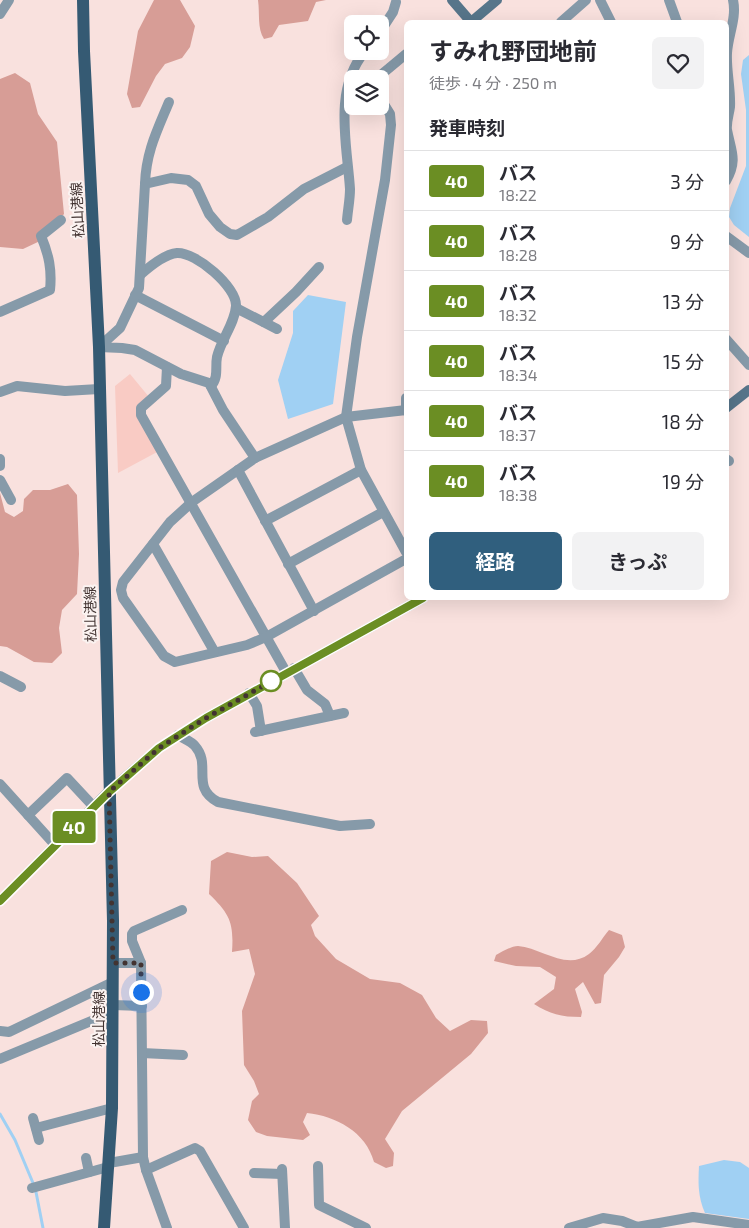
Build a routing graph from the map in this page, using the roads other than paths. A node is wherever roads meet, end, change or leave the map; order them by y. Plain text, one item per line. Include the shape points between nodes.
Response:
1 (9, 0) edge
2 (83, 0) edge
3 (452, 0) edge
4 (497, 0) edge
5 (586, 0) edge
6 (600, 0) edge
7 (669, 0) edge
8 (733, 0) edge
9 (396, 2) dead end
10 (0, 14) edge
11 (389, 19) edge
12 (469, 20) edge
13 (473, 20) edge
14 (563, 20) edge
15 (610, 20) edge
16 (676, 20) edge
17 (729, 36) edge
18 (404, 56) edge
19 (358, 60) edge
20 (387, 70) edge
21 (729, 91) edge
22 (169, 102) dead end
23 (389, 112) edge
24 (729, 115) edge
25 (729, 137) edge
26 (347, 167) junction
27 (729, 173) edge
28 (145, 184) junction
29 (61, 220) dead end
30 (347, 220) dead end
31 (729, 238) edge
32 (749, 253) edge
33 (319, 267) dead end
34 (140, 275) junction
35 (135, 295) junction
36 (236, 308) junction
37 (0, 312) edge
38 (264, 322) junction
39 (277, 329) dead end
40 (224, 341) junction
41 (99, 347) junction
42 (729, 347) edge
43 (749, 365) edge
44 (167, 367) junction
45 (212, 386) junction
46 (100, 389) junction
47 (749, 390) edge
48 (0, 392) edge
49 (729, 406) edge
50 (404, 410) edge
51 (346, 417) junction
52 (255, 458) junction
53 (0, 459) edge
54 (0, 466) edge
55 (238, 470) junction
56 (360, 470) junction
57 (0, 480) edge
58 (11, 500) dead end
59 (192, 502) junction
60 (383, 512) junction
61 (265, 521) junction
62 (153, 544) junction
63 (404, 549) edge
64 (404, 560) edge
65 (288, 564) junction
66 (419, 600) edge
67 (314, 610) junction
68 (266, 637) junction
69 (214, 651) junction
70 (290, 670) junction
71 (0, 676) edge
72 (21, 687) dead end
73 (249, 693) junction
74 (344, 713) dead end
75 (330, 716) junction
76 (178, 735) junction
77 (0, 784) edge
78 (109, 792) junction
79 (94, 807) junction
80 (28, 815) junction
81 (370, 824) dead end
82 (55, 845) junction
83 (0, 901) edge
84 (182, 910) dead end
85 (113, 963) junction
86 (141, 963) junction
87 (113, 982) junction
88 (142, 1006) junction
89 (113, 1009) junction
90 (0, 1032) edge
91 (142, 1053) junction
92 (183, 1055) dead end
93 (0, 1059) edge
94 (112, 1108) junction
95 (32, 1118) dead end
96 (36, 1128) junction
97 (39, 1140) dead end
98 (143, 1157) junction
99 (86, 1158) dead end
100 (108, 1165) junction
101 (318, 1166) dead end
102 (146, 1170) junction
103 (89, 1172) junction
104 (254, 1173) dead end
105 (32, 1188) dead end
106 (749, 1225) edge
107 (104, 1228) edge
108 (167, 1228) edge
109 (244, 1228) edge
110 (285, 1228) edge
111 (366, 1228) edge
112 (569, 1228) edge

1 - 10 street
2 - 41 main road, 松山港線
3 - 12 main road
4 - 13 main road
5 - 14 street
6 - 15 street
7 - 16 street
8 - 17 street via 733,24
9 - 11 street
18 - 20 street
19 - 26 street via 345,100
21 - 24 street
22 - 28 street via 145,164
23 - 51 street via 391,126 385,180
25 - 27 street via 733,162
26 - 28 street via 304,189 268,217 237,235 220,227 196,186 188,180 171,178
26 - 30 street via 350,190
28 - 34 street
29 - 37 street via 41,236 52,272 50,290
31 - 32 street
33 - 38 street via 312,282
34 - 35 street
34 - 36 street via 174,253 185,253 212,269 236,298
35 - 40 street
35 - 41 street via 120,328
36 - 38 street
36 - 40 street
38 - 39 street
40 - 45 street
41 - 44 street via 135,350
41 - 46 main road, 松山港線
42 - 43 street
44 - 45 street
44 - 59 street via 166,386 141,408 141,415
45 - 52 street via 223,410
46 - 48 street via 65,391 17,386
46 - 78 main road, 松山港線
47 - 49 main road
50 - 51 street
51 - 52 street
51 - 56 street
52 - 55 street
53 - 54 street
55 - 59 street
55 - 61 street
56 - 60 street
56 - 61 street
57 - 58 street
59 - 62 street via 170,522
59 - 68 street
60 - 63 street
60 - 65 street
61 - 65 street
62 - 69 street
62 - 69 street via 123,582 123,598 164,656 174,662
64 - 67 street
65 - 67 street
66 - 70 main road
67 - 68 street
68 - 69 street via 247,645
68 - 70 street
70 - 73 main road
70 - 75 street via 307,690 325,704
71 - 72 street
73 - 75 street via 257,706 258,732
73 - 76 main road
74 - 75 street
76 - 78 main road via 143,760
76 - 81 street via 197,748 202,764 202,787 211,799 340,826
77 - 80 street
78 - 79 main road
78 - 85 main road, 松山港線
79 - 80 street via 67,778
79 - 82 main road
80 - 82 street
82 - 83 main road
84 - 86 street via 132,934
85 - 86 street
85 - 87 main road, 松山港線
86 - 88 street
87 - 89 main road, 松山港線
87 - 90 street via 9,1032
88 - 89 street
88 - 91 street
89 - 93 street
89 - 94 main road, 松山港線
91 - 92 street
91 - 98 street
94 - 96 street
94 - 100 main road, 松山港線
95 - 96 street
96 - 97 street
98 - 100 street
98 - 102 street
99 - 103 street
100 - 103 street
100 - 107 main road, 松山港線
101 - 111 street via 319,1206
102 - 108 street
102 - 109 street via 195,1148 200,1151
103 - 105 street
104 - 110 street via 282,1171
106 - 112 street via 693,1217 637,1227 602,1218

